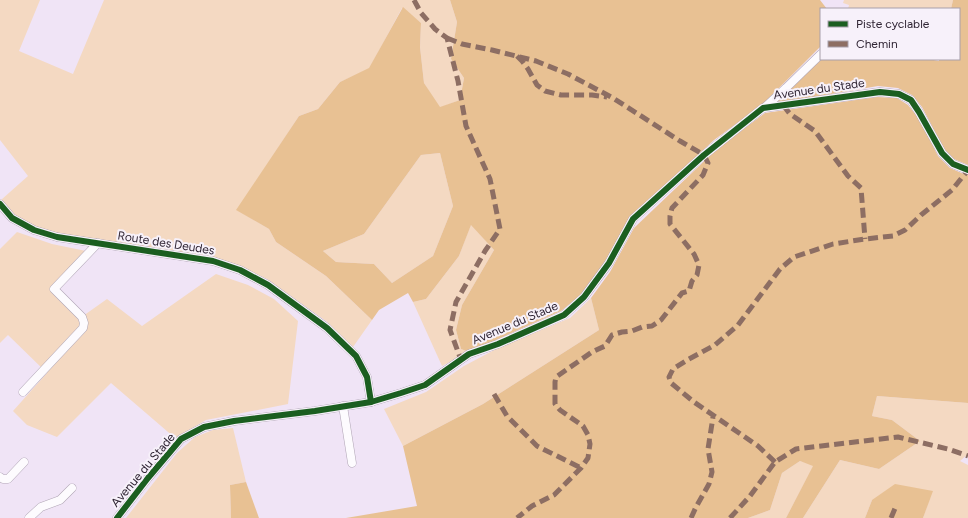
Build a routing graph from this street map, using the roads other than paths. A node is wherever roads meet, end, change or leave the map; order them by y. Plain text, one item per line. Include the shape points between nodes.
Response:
1 (820, 55) edge
2 (763, 108) junction
3 (968, 170) edge
4 (0, 204) edge
5 (98, 243) junction
6 (23, 392) dead end
7 (371, 402) junction
8 (343, 406) junction
9 (24, 462) dead end
10 (352, 463) dead end
11 (0, 477) edge
12 (72, 488) dead end
13 (29, 518) edge
14 (117, 518) edge

1 - 2 street
2 - 3 street, Avenue du Stade via 880,92 898,94 911,100 942,153 953,164
2 - 7 street, Avenue du Stade via 704,155 633,219 609,263 584,297 564,315 469,354 425,385
4 - 5 street, Route des Deudes via 12,218 34,230 57,237
5 - 6 street via 54,289 82,317 83,328
5 - 7 street, Route des Deudes via 213,261 240,270 268,285 327,328 356,356 367,376
7 - 8 street, Avenue du Stade
8 - 10 street
8 - 14 street, Avenue du Stade via 234,420 204,427 181,439
9 - 11 street via 8,478
12 - 13 street via 60,500 41,507

